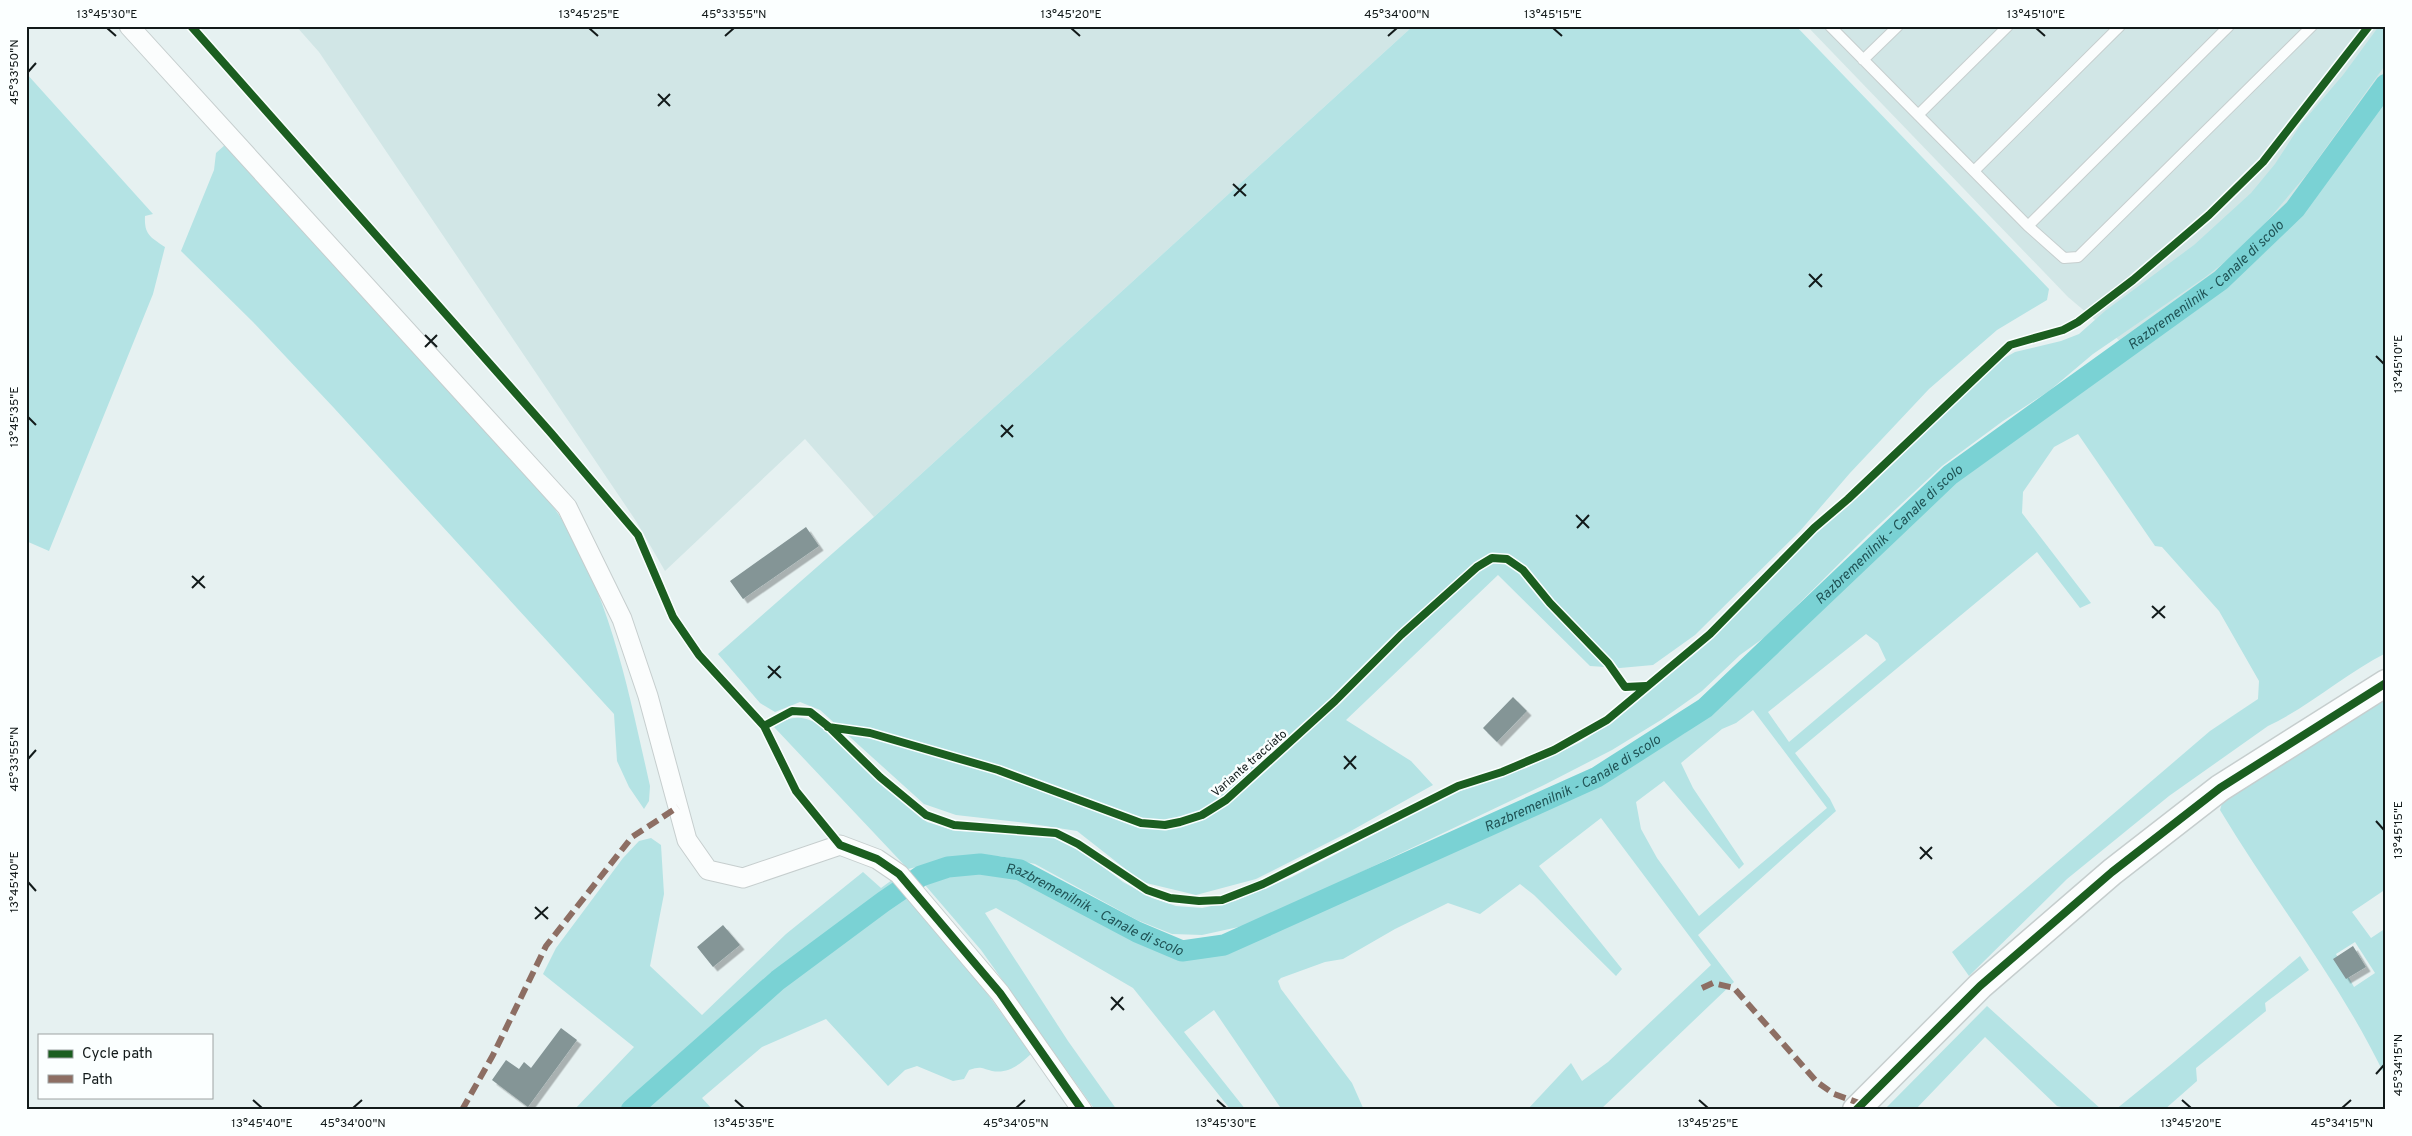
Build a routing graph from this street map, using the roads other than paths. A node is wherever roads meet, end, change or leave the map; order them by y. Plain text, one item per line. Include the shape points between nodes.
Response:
1 (129, 26) edge
2 (1830, 26) edge
3 (1898, 26) edge
4 (2008, 26) edge
5 (2120, 26) edge
6 (2229, 26) edge
7 (2312, 26) edge
8 (1863, 60) junction
9 (1918, 115) junction
10 (1974, 171) junction
11 (2028, 226) junction
12 (2386, 683) edge
13 (1082, 1110) edge
14 (1856, 1110) edge

1 - 13 street via 567,506 622,619 648,696 686,840 708,870 743,878 840,844 877,859 899,874 1000,993
2 - 8 lane
3 - 8 lane
4 - 9 lane
5 - 10 lane
6 - 11 lane
7 - 11 lane via 2078,257 2064,258
8 - 9 lane
9 - 10 lane
10 - 11 lane
12 - 14 main road via 2220,788 2112,872 1980,986

